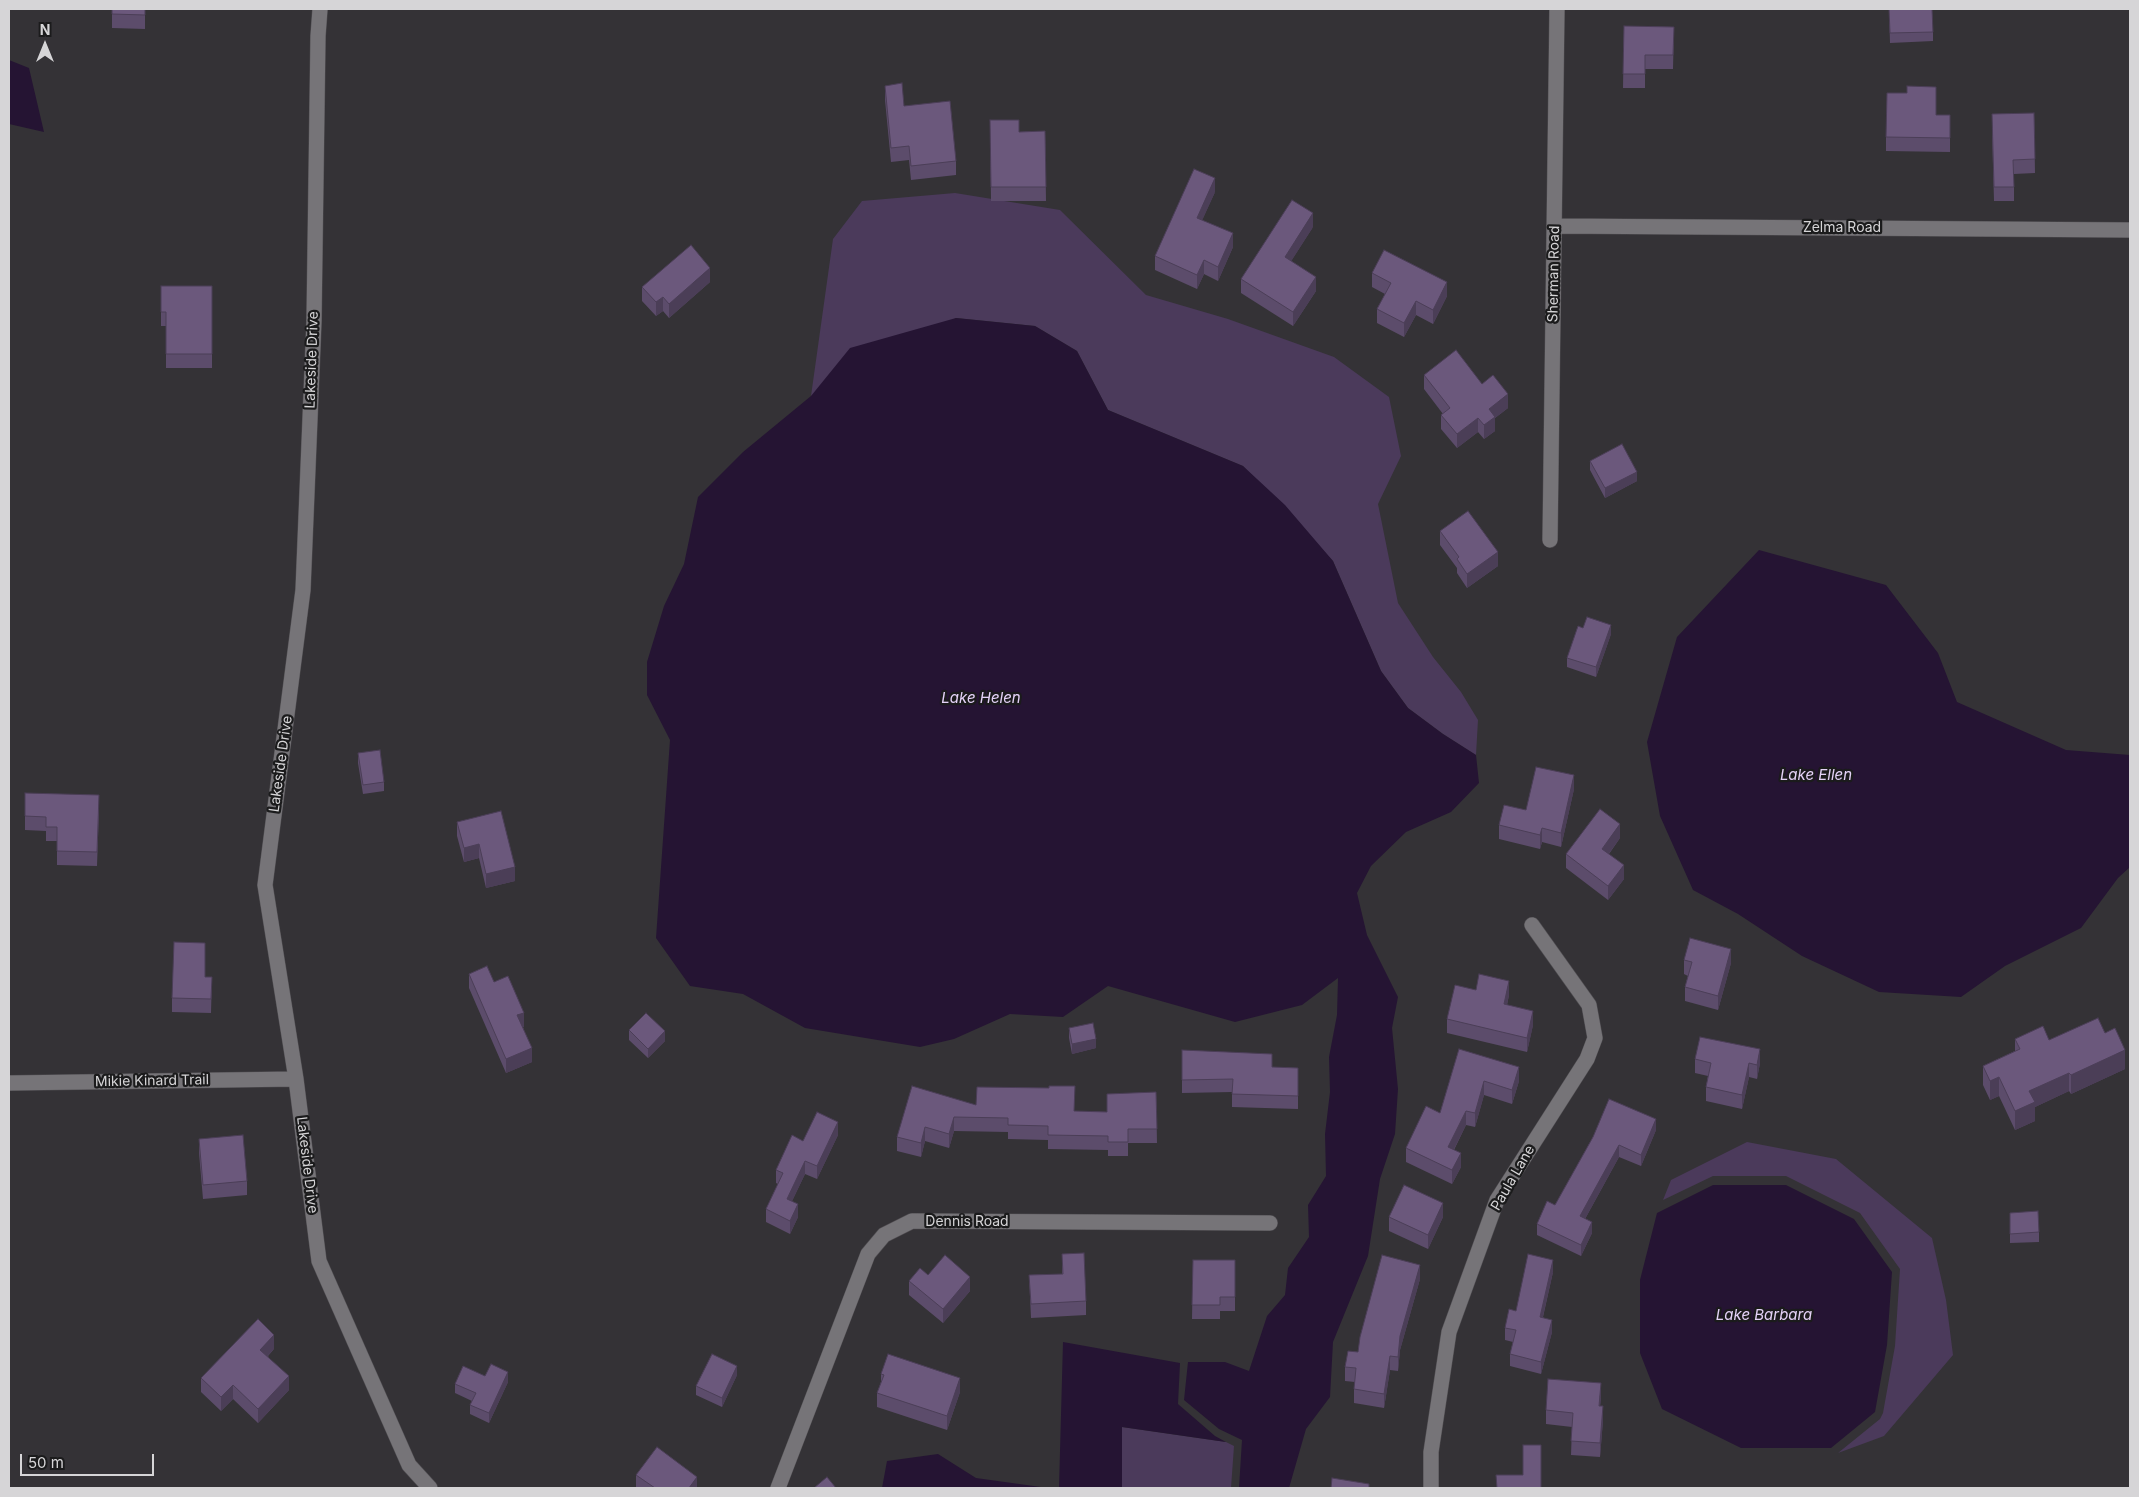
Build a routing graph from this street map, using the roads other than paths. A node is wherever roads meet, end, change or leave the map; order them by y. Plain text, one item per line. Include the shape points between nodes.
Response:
1 (320, 9) edge
2 (1557, 9) edge
3 (1554, 226) junction
4 (2130, 230) edge
5 (1550, 540) dead end
6 (1532, 925) dead end
7 (296, 1079) junction
8 (9, 1083) edge
9 (1270, 1224) dead end
10 (430, 1488) edge
11 (778, 1488) edge
12 (1431, 1488) edge

1 - 7 street, Lakeside Drive via 314,321 303,590 265,886
2 - 3 street, Sherman Road
3 - 4 street, Zelma Road
3 - 5 street, Sherman Road
6 - 12 street, Paula Lane via 1589,1006 1595,1038 1588,1059 1497,1200 1449,1332 1431,1452
7 - 8 street, Mikie Kinard Trail
7 - 10 street, Lakeside Drive via 319,1261 409,1465
9 - 11 street, Dennis Road via 912,1221 884,1235 868,1254

